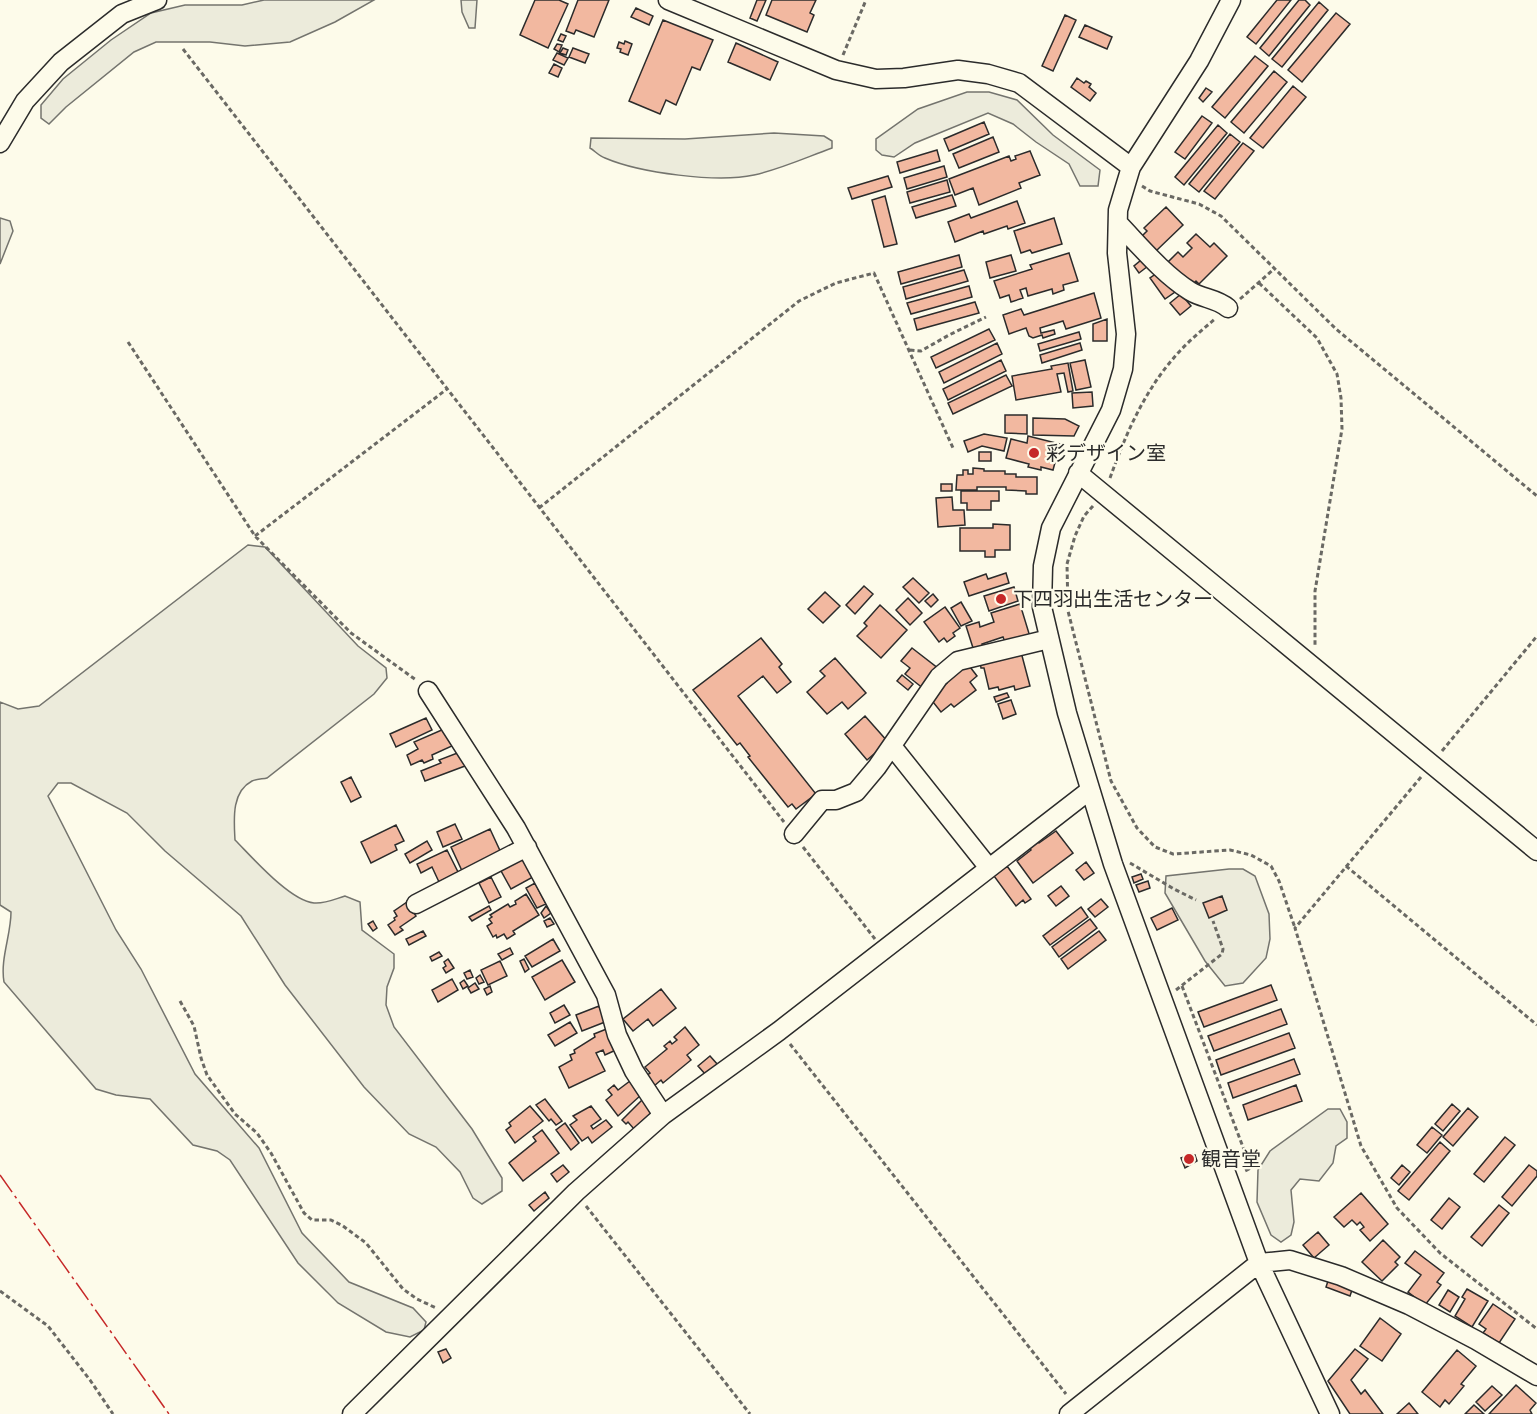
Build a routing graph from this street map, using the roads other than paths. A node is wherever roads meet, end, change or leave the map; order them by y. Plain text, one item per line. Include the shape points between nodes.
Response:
1 (158, 0) edge
2 (668, 0) edge
3 (1231, 0) edge
4 (0, 143) edge
5 (1129, 172) junction
6 (1118, 223) junction
7 (1228, 308) road end
8 (1078, 473) junction
9 (1049, 639) junction
10 (428, 691) road end
11 (892, 746) junction
12 (1090, 790) junction
13 (794, 834) road end
14 (527, 847) junction
15 (1537, 851) edge
16 (989, 868) junction
17 (416, 903) dead end
18 (663, 1115) junction
19 (1259, 1263) junction
20 (1537, 1376) edge
21 (1073, 1411) edge
22 (352, 1414) edge
23 (1330, 1414) edge

1 - 4 street via 122,14 61,62 25,101
2 - 5 street via 836,70 876,79 958,70 1019,83
3 - 5 street via 1199,61
5 - 6 street
6 - 7 street via 1191,292 1218,300
6 - 8 street via 1117,253 1126,334 1123,369 1112,410
8 - 9 street via 1051,528 1043,566 1042,607
8 - 15 street
9 - 11 street via 958,661 939,677
9 - 12 street
10 - 14 street
11 - 13 street via 856,792 836,800 822,800
11 - 16 street
12 - 16 street
12 - 19 street
14 - 17 street
14 - 18 street via 606,995 617,1035 634,1071
16 - 18 street
18 - 22 street via 576,1192
19 - 20 street via 1290,1260 1341,1276 1409,1305
19 - 21 street
19 - 23 street

